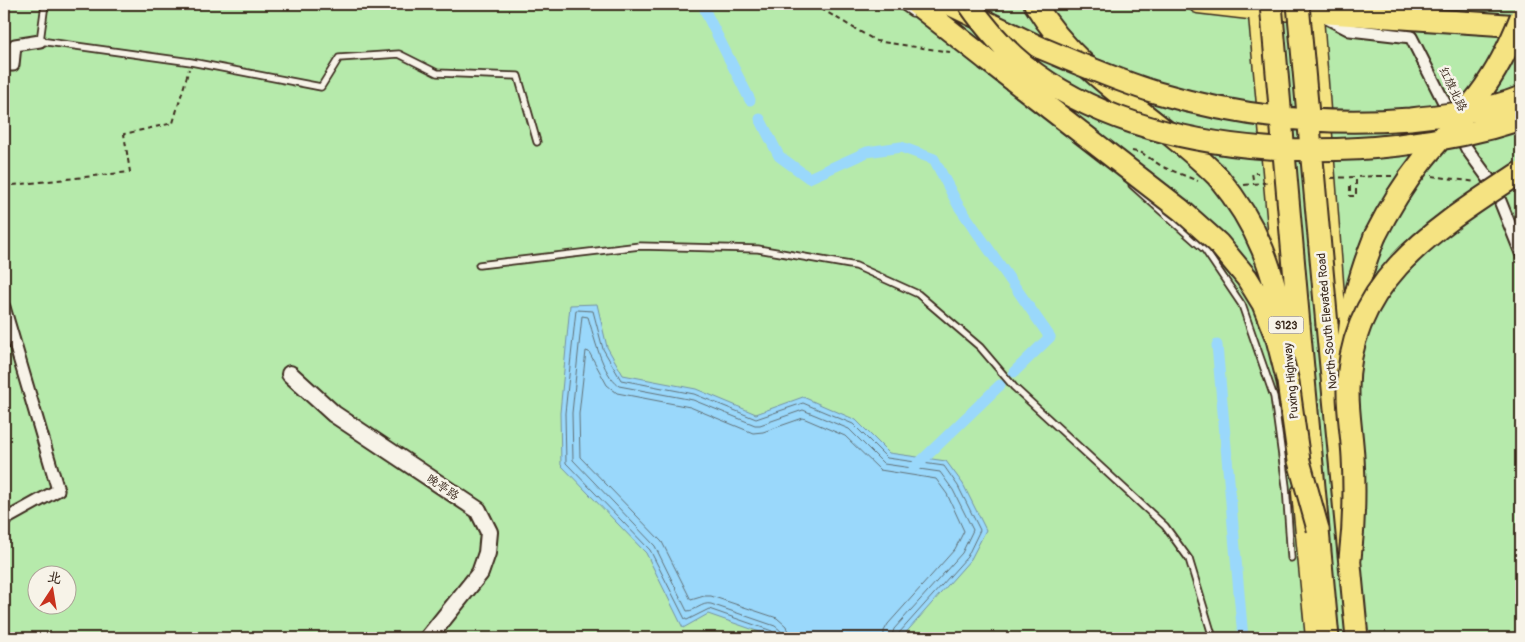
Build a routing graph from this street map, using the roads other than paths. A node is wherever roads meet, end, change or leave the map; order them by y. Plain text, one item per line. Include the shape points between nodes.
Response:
1 (45, 4) edge
2 (899, 4) edge
3 (948, 4) edge
4 (969, 4) edge
5 (1035, 4) edge
6 (1198, 4) edge
7 (1262, 6) edge
8 (1309, 6) edge
9 (917, 11) edge
10 (1521, 17) edge
11 (1521, 26) edge
12 (40, 41) junction
13 (4, 65) edge
14 (1521, 97) edge
15 (1521, 119) edge
16 (537, 142) dead end
17 (1521, 172) edge
18 (1125, 179) dead end
19 (1519, 242) edge
20 (1521, 253) edge
21 (479, 265) dead end
22 (4, 307) edge
23 (290, 374) dead end
24 (1348, 377) junction
25 (1288, 382) junction
26 (4, 520) edge
27 (1318, 529) junction
28 (1291, 558) dead end
29 (1350, 559) junction
30 (428, 638) edge
31 (1213, 638) edge
32 (1315, 638) edge
33 (1328, 638) edge
34 (1357, 638) edge
35 (1365, 638) edge

1 - 12 lane
2 - 9 lane
3 - 14 highway, bridge via 1041,48 1120,80 1214,107 1272,117 1332,121 1394,120 1456,113
4 - 15 highway, bridge via 988,30 1038,75 1114,115 1188,136 1252,146 1348,149 1447,138
5 - 25 highway, bridge via 1077,58 1203,162 1243,209 1262,245 1275,284
6 - 7 main road
7 - 8 main road
7 - 27 highway, bridge
7 - 32 main road, Puxing Highway / S123
8 - 11 highway
8 - 19 street, 红旗北路 via 1350,30 1411,37 1467,149 1494,186
8 - 29 highway, North-South Elevated Road, bridge
8 - 35 main road via 1346,452
9 - 25 highway, bridge via 986,59 1181,210 1218,243 1247,278 1263,304 1277,339
10 - 24 highway, bridge via 1493,76 1404,184 1375,236 1352,308
12 - 13 street via 15,45 13,65
12 - 16 lane via 191,62 321,87 339,58 399,54 437,73 518,76
17 - 24 highway, bridge via 1453,218 1393,270 1362,320
18 - 28 lane via 1205,250 1242,305 1274,396 1286,486
19 - 20 street, 红旗北路
21 - 31 lane via 640,246 758,249 856,266 918,294 980,347 1014,387 1164,526 1189,560
22 - 26 street via 58,490
23 - 30 street, 晚亭路 via 334,414 478,510 489,532 487,553 480,573
24 - 29 highway, bridge via 1354,481
25 - 27 highway, bridge via 1299,461
27 - 33 highway
29 - 34 highway, North-South Elevated Road

